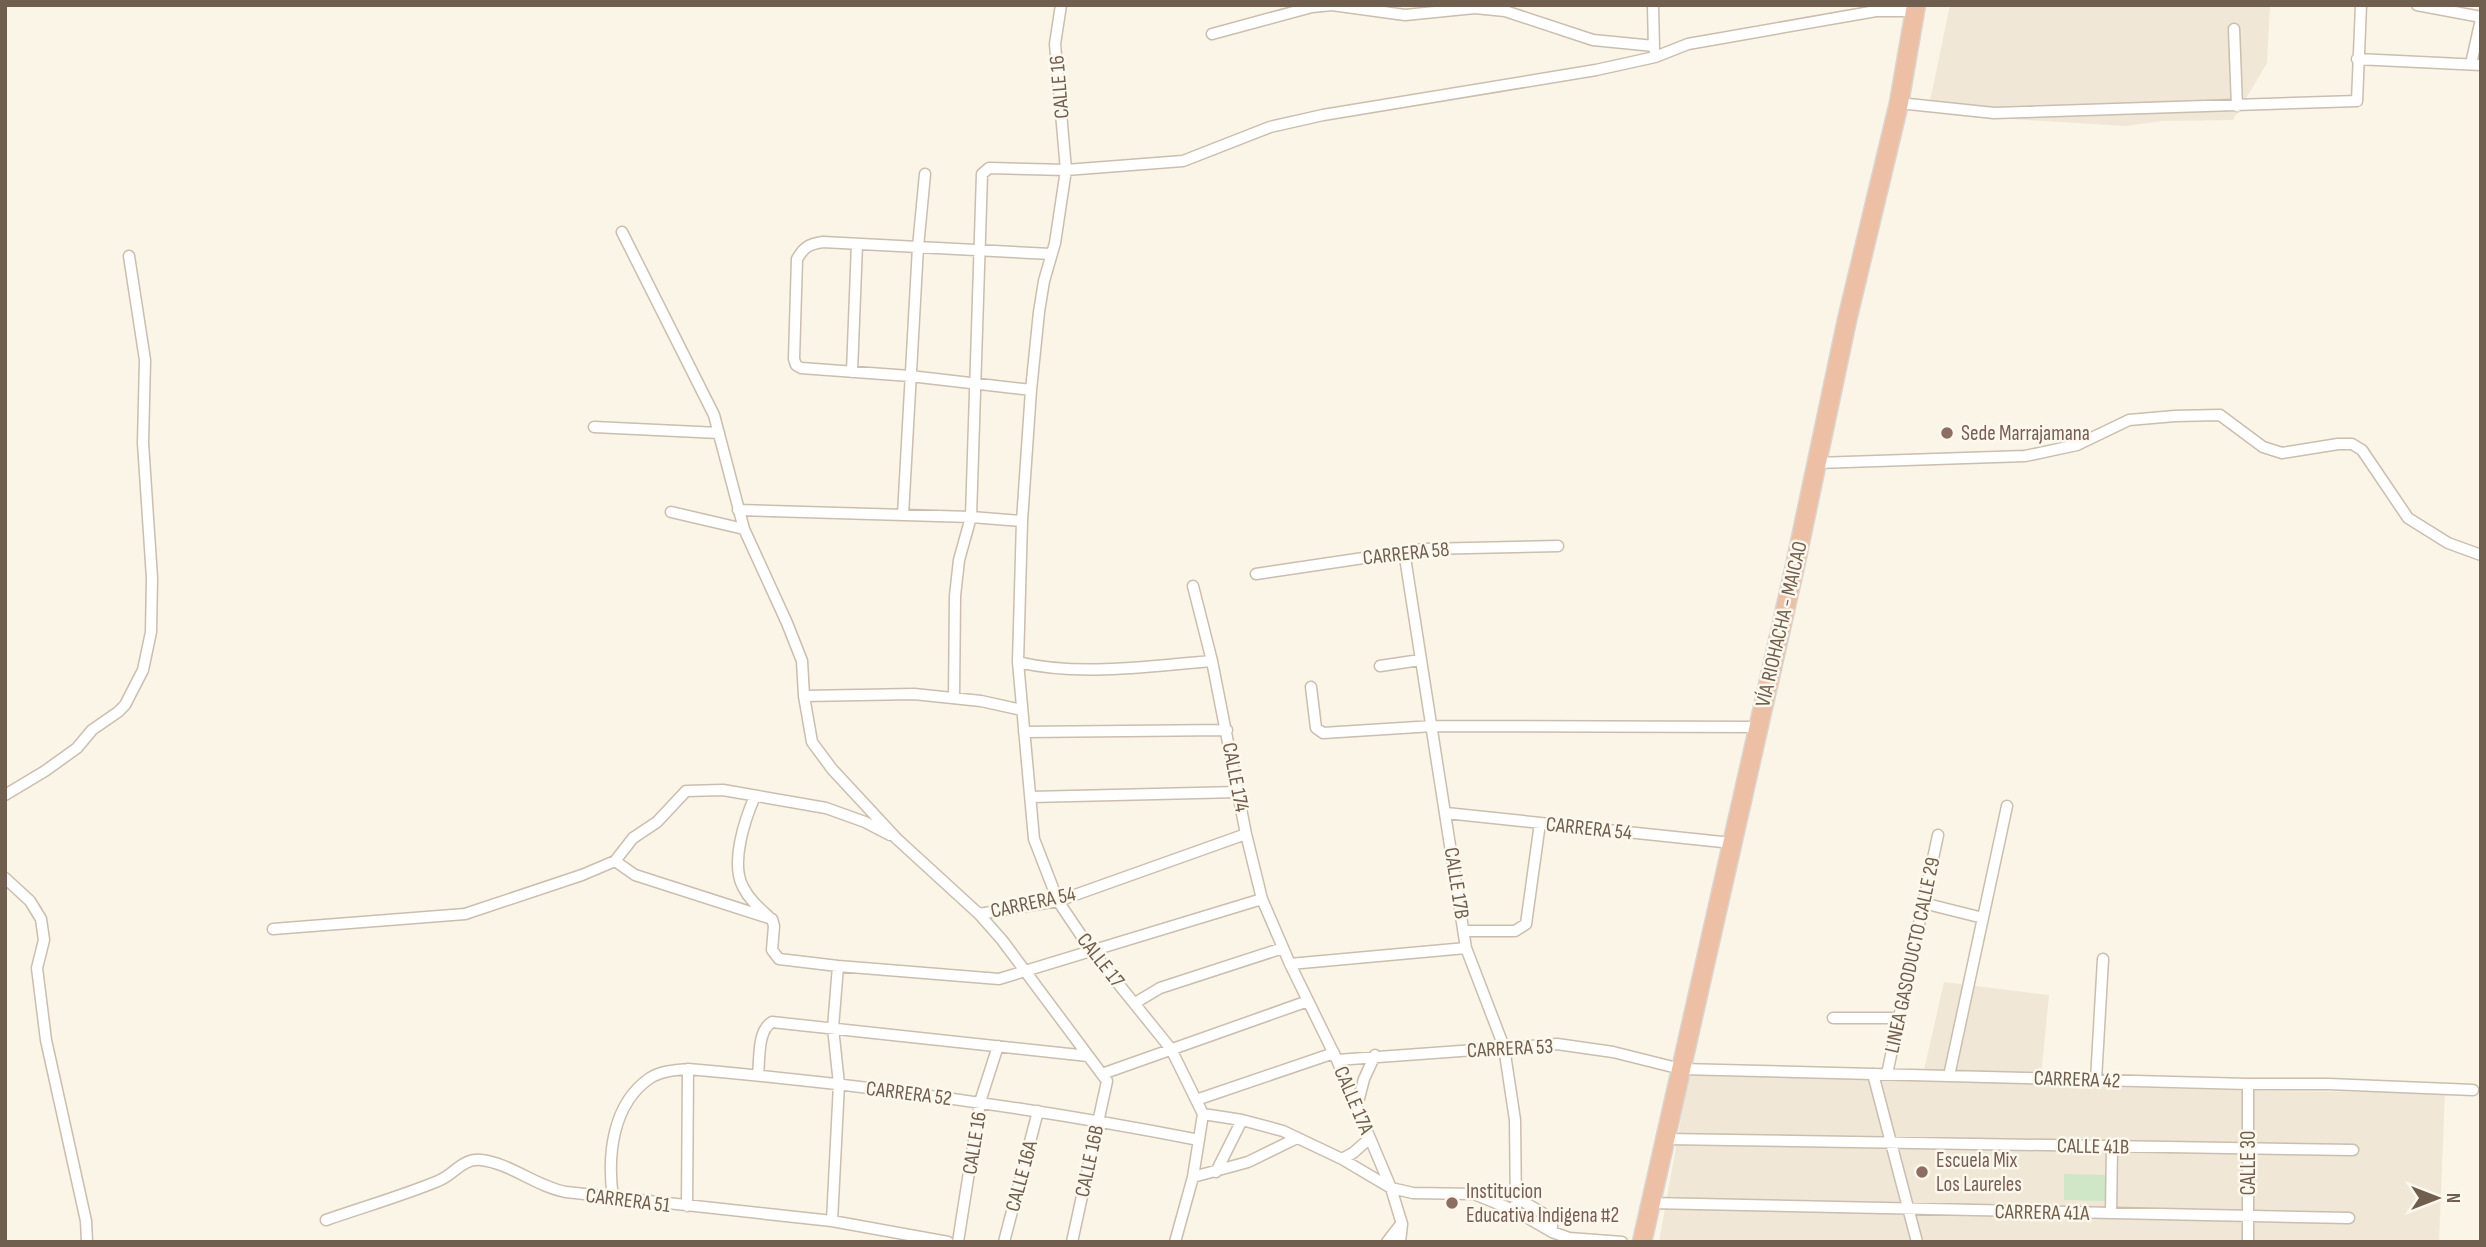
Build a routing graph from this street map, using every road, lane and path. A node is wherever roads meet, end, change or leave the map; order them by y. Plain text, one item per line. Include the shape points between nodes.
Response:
1 (1061, 5) edge
2 (1653, 5) edge
3 (2361, 5) edge
4 (2417, 5) edge
5 (1916, 8) edge
6 (2481, 18) edge
7 (2234, 29) dead end
8 (1212, 34) dead end
9 (1654, 51) junction
10 (2357, 59) junction
11 (2476, 65) edge
12 (1899, 103) junction
13 (2237, 106) junction
14 (1066, 170) junction
15 (925, 174) dead end
16 (622, 232) dead end
17 (857, 244) junction
18 (918, 247) junction
19 (980, 250) junction
20 (1051, 254) junction
21 (129, 256) dead end
22 (852, 372) junction
23 (910, 376) junction
24 (974, 384) junction
25 (1031, 390) junction
26 (594, 427) dead end
27 (719, 433) junction
28 (1817, 463) junction
29 (738, 510) junction
30 (671, 512) dead end
31 (903, 515) junction
32 (971, 517) junction
33 (1022, 521) junction
34 (744, 529) junction
35 (1558, 547) dead end
36 (1404, 551) junction
37 (2481, 555) edge
38 (1256, 574) dead end
39 (1193, 586) dead end
40 (1420, 660) junction
41 (1212, 661) junction
42 (1017, 662) junction
43 (1380, 666) dead end
44 (1311, 687) dead end
45 (804, 696) junction
46 (954, 698) junction
47 (1022, 710) junction
48 (1433, 726) junction
49 (1758, 727) junction
50 (1227, 730) junction
51 (1024, 732) junction
52 (1238, 792) junction
53 (5, 795) edge
54 (755, 796) junction
55 (1031, 797) junction
56 (2007, 806) dead end
57 (1446, 813) junction
58 (1540, 823) junction
59 (1247, 834) junction
60 (1938, 835) dead end
61 (897, 839) junction
62 (1732, 843) junction
63 (615, 861) junction
64 (5, 878) edge
65 (1262, 898) junction
66 (1058, 901) junction
67 (1923, 903) junction
68 (979, 914) junction
69 (1983, 918) junction
70 (772, 919) junction
71 (273, 929) dead end
72 (1464, 931) junction
73 (1283, 948) junction
74 (1466, 948) junction
75 (1090, 950) junction
76 (2103, 959) dead end
77 (1290, 964) junction
78 (838, 966) junction
79 (1027, 972) junction
80 (1308, 1001) junction
81 (1135, 1003) junction
82 (1833, 1018) dead end
83 (1899, 1018) junction
84 (833, 1028) junction
85 (998, 1046) junction
86 (1504, 1047) junction
87 (1171, 1049) junction
88 (1375, 1055) junction
89 (1088, 1056) junction
90 (1336, 1056) junction
91 (688, 1069) junction
92 (1681, 1069) junction
93 (1872, 1074) junction
94 (1887, 1074) junction
95 (758, 1075) junction
96 (1949, 1076) junction
97 (1104, 1078) junction
98 (2096, 1080) junction
99 (839, 1084) junction
100 (2248, 1084) junction
101 (2477, 1087) edge
102 (1196, 1100) junction
103 (2481, 1101) edge
104 (980, 1102) junction
105 (1357, 1106) junction
106 (1038, 1111) junction
107 (1203, 1114) junction
108 (1098, 1120) junction
109 (1242, 1120) junction
110 (1297, 1138) junction
111 (1370, 1138) junction
112 (1666, 1139) junction
113 (1199, 1140) junction
114 (1891, 1143) junction
115 (2112, 1147) junction
116 (2248, 1149) junction
117 (2353, 1150) dead end
118 (1342, 1159) junction
119 (1216, 1172) junction
120 (1193, 1177) junction
121 (1391, 1188) junction
122 (1474, 1195) junction
123 (614, 1198) junction
124 (1517, 1198) junction
125 (1651, 1203) junction
126 (687, 1206) junction
127 (1909, 1209) junction
128 (1516, 1211) junction
129 (2111, 1213) junction
130 (2248, 1216) junction
131 (2349, 1219) dead end
132 (326, 1220) dead end
133 (832, 1221) junction
134 (1402, 1224) junction
135 (1552, 1232) junction
136 (86, 1242) edge
137 (948, 1242) edge
138 (958, 1242) edge
139 (1004, 1242) edge
140 (1072, 1242) edge
141 (1175, 1242) edge
142 (1387, 1242) edge
143 (1400, 1242) edge
144 (1622, 1242) edge
145 (1642, 1242) edge
146 (1917, 1242) edge
147 (2248, 1242) edge

1 - 14 street, CALLE 16 via 1055,44
2 - 9 street
3 - 10 street
4 - 6 street
5 - 9 street via 1876,11
5 - 12 highway, VÍA RIOHACHA - MAICAO
6 - 11 street
7 - 13 street
8 - 9 street via 1332,5 1405,15 1475,8 1505,10 1592,40
9 - 14 street via 1596,70 1270,127 1183,161
10 - 11 street
10 - 13 street via 2357,101
12 - 13 street via 1994,113
12 - 28 highway, VÍA RIOHACHA - MAICAO
14 - 19 street via 989,168 982,174
14 - 20 street, CALLE 16
15 - 18 street
16 - 27 street via 715,415
17 - 18 street
17 - 22 street
17 - 22 street via 811,244 797,259 796,365
18 - 19 street
18 - 23 street
19 - 20 street
19 - 24 street
20 - 25 street, CALLE 16
21 - 53 street via 145,360 143,443 152,578 151,632 143,670 118,712 92,730 77,748
22 - 23 street
23 - 24 street
23 - 31 street
24 - 25 street
24 - 32 street
25 - 33 street, CALLE 17
26 - 27 street
27 - 29 street
28 - 37 street via 2025,456 2077,445 2129,420 2220,415 2263,447 2282,453 2352,444 2362,450 2408,518 2448,543
28 - 49 highway, VÍA RIOHACHA - MAICAO
29 - 31 street
29 - 34 street
30 - 34 street
31 - 32 street
32 - 33 street
32 - 46 street via 958,560
33 - 42 street, CALLE 17
34 - 45 street via 802,661
35 - 36 street, CARRERA 58
36 - 38 street, CARRERA 58
36 - 40 street, CALLE 17B
39 - 41 street, CALLE 174
40 - 43 street
40 - 48 street, CALLE 17B
41 - 42 street via 1110,668
41 - 50 street, CALLE 174
42 - 47 street, CALLE 17
44 - 48 street via 1316,728 1323,733
45 - 46 street
45 - 61 street via 812,742
46 - 47 street
47 - 51 street, CALLE 17
48 - 49 street
48 - 57 street, CALLE 17B
49 - 62 highway, VÍA RIOHACHA - MAICAO
50 - 51 street
50 - 52 street, CALLE 174
51 - 55 street, CALLE 17
52 - 55 street
52 - 59 street, CALLE 174
54 - 61 street via 826,808
54 - 63 street via 723,790 686,791 657,822 633,838
54 - 70 street via 741,836 741,884
55 - 66 street, CALLE 17 via 1034,839
56 - 69 street
57 - 58 street, CARRERA 54
57 - 72 street, CALLE 17B
58 - 62 street, CARRERA 54
58 - 72 street via 1526,924 1516,931
59 - 65 street, CALLE 174
59 - 66 street, CARRERA 54
60 - 67 street, LINEA GASODUCTO CALLE 29
61 - 68 street
62 - 92 highway, VÍA RIOHACHA - MAICAO
63 - 70 street via 635,875
63 - 71 street via 465,914
64 - 136 street via 30,901 41,919 44,940 37,968 46,1040 86,1221
65 - 73 street, CALLE 174
65 - 75 street
66 - 68 street, CARRERA 54
66 - 75 street, CALLE 17
67 - 69 street
67 - 83 street, LINEA GASODUCTO CALLE 29
68 - 79 street
69 - 96 street
70 - 78 street via 772,950 779,959
72 - 74 street, CALLE 17B
73 - 77 street, CALLE 174
73 - 81 street via 1160,988
74 - 77 street
74 - 86 street, CALLE 17B
75 - 79 street
75 - 81 street, CALLE 17
76 - 98 street
77 - 80 street, CALLE 17A
78 - 79 street via 999,979
78 - 84 street
79 - 89 street
80 - 87 street
80 - 90 street, CALLE 17A
81 - 87 street, CALLE 17
82 - 83 street
83 - 94 street, LINEA GASODUCTO CALLE 29
84 - 85 street
84 - 95 street via 772,1022 765,1026
84 - 99 street
85 - 89 street
85 - 104 street, CALLE 16
86 - 88 street, CARRERA 53
86 - 92 street, CARRERA 53 via 1557,1044
86 - 124 street, CALLE 17B via 1515,1120
87 - 97 street
87 - 102 street, CALLE 17
88 - 90 street, CARRERA 53
88 - 105 street
89 - 97 street
90 - 102 street, CARRERA 53
90 - 105 street, CALLE 17A
91 - 95 street, CARRERA 52
91 - 123 street, CARRERA 52 via 651,1077 626,1102 614,1135 610,1172
91 - 126 street
92 - 93 street, CARRERA 42
92 - 112 highway, VÍA RIOHACHA - MAICAO
93 - 94 street, CARRERA 42
93 - 114 street
94 - 96 street, CARRERA 42
95 - 99 street, CARRERA 52
96 - 98 street, CARRERA 42
97 - 108 street, CALLE 16B
98 - 100 street, CARRERA 42
99 - 104 street, CARRERA 52
99 - 133 street
100 - 101 street, CARRERA 42
100 - 116 street, CALLE 30
101 - 103 street
102 - 107 street, CALLE 17
104 - 106 street, CARRERA 52
104 - 138 street, CALLE 16
105 - 111 street, CALLE 17A
106 - 108 street, CARRERA 52
106 - 139 street, CALLE 16A
107 - 109 street
107 - 113 street
108 - 113 street, CARRERA 52
108 - 140 street, CALLE 16B
109 - 110 street
109 - 119 street
110 - 118 street
110 - 119 street
111 - 118 street
111 - 121 street, CALLE 17A
112 - 114 street, CALLE 41B
112 - 125 highway, VÍA RIOHACHA - MAICAO
113 - 120 street
114 - 115 street, CALLE 41B
114 - 127 street
115 - 116 street, CALLE 41B
115 - 129 street
116 - 117 street, CALLE 41B
116 - 130 street, CALLE 30
118 - 121 street
119 - 120 street
120 - 141 street
121 - 122 street
121 - 134 street, CALLE 17A
122 - 124 street via 1497,1191
122 - 128 street
123 - 126 street, CARRERA 51
123 - 132 street, CARRERA 51 via 554,1190 476,1160 467,1161 442,1180
124 - 128 street, CALLE 17B
124 - 135 street via 1546,1215
125 - 127 street, CARRERA 41A
125 - 145 highway, VÍA RIOHACHA - MAICAO
126 - 133 street, CARRERA 51
127 - 129 street, CARRERA 41A
127 - 146 street
128 - 135 street
129 - 130 street, CARRERA 41A
130 - 131 street, CARRERA 41A
130 - 147 street, CALLE 30
133 - 137 street, CARRERA 51
134 - 142 street
134 - 143 street, CALLE 17A
135 - 144 street via 1580,1240

